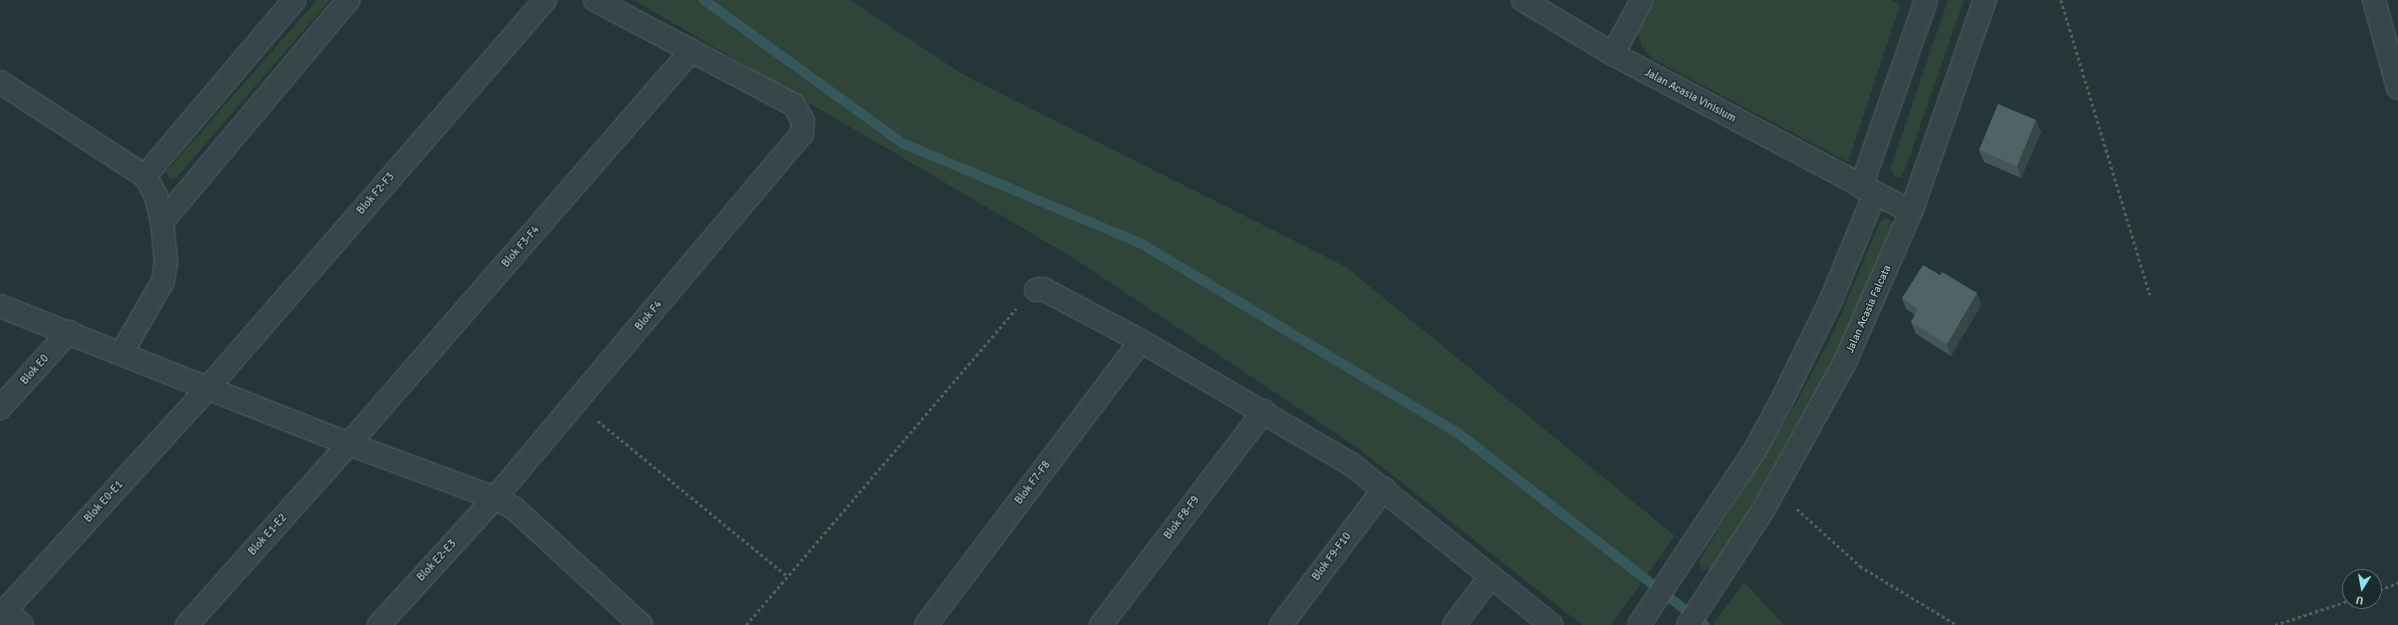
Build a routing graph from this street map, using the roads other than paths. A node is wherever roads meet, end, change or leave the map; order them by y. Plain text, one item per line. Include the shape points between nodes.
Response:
1 (294, 0) edge
2 (348, 0) edge
3 (545, 0) edge
4 (596, 0) edge
5 (1523, 0) edge
6 (1642, 0) edge
7 (1926, 0) edge
8 (1985, 0) edge
9 (2374, 0) edge
10 (692, 50) junction
11 (1613, 54) junction
12 (0, 82) edge
13 (2398, 88) edge
14 (145, 176) junction
15 (1868, 190) junction
16 (1911, 212) junction
17 (162, 222) junction
18 (1036, 290) road end
19 (0, 306) edge
20 (69, 332) junction
21 (1141, 341) junction
22 (121, 354) junction
23 (208, 388) junction
24 (0, 408) edge
25 (1264, 411) junction
26 (349, 444) junction
27 (1384, 489) junction
28 (495, 498) junction
29 (1491, 576) junction
30 (3, 614) edge
31 (22, 625) edge
32 (187, 625) edge
33 (379, 625) edge
34 (641, 625) edge
35 (926, 625) edge
36 (1101, 625) edge
37 (1281, 625) edge
38 (1454, 625) edge
39 (1551, 625) edge
40 (1639, 625) edge
41 (1688, 625) edge

1 - 14 street
2 - 17 street
3 - 23 street, Blok F2-F3
4 - 10 street
5 - 11 street, Jalan Acasia Vinisium
6 - 11 street
7 - 15 street
8 - 16 street, Jalan Acasia Falcata
9 - 13 street
10 - 26 street, Blok F3-F4
10 - 28 street, Blok F4 via 794,105 803,121 802,134
11 - 15 street, Jalan Acasia Vinisium
12 - 14 street
14 - 17 street via 156,196
15 - 16 street, Jalan Acasia Vinisium
15 - 40 street via 1831,300 1780,404 1756,448
16 - 41 street, Jalan Acasia Falcata via 1845,362 1776,487
17 - 22 street via 166,262 163,281
18 - 21 street via 1043,289
19 - 20 street
20 - 22 street
20 - 24 street, Blok E0
21 - 25 street
21 - 35 street, Blok F7-F8
22 - 23 street
23 - 26 street
23 - 30 street, Blok E0-E1
25 - 27 street via 1351,464
25 - 36 street, Blok F8-F9
26 - 28 street
26 - 32 street, Blok E1-E2
27 - 29 street
27 - 37 street, Blok F9-F10
28 - 33 street, Blok E2-E3
28 - 34 street via 515,509
29 - 38 street
29 - 39 street
30 - 31 street

